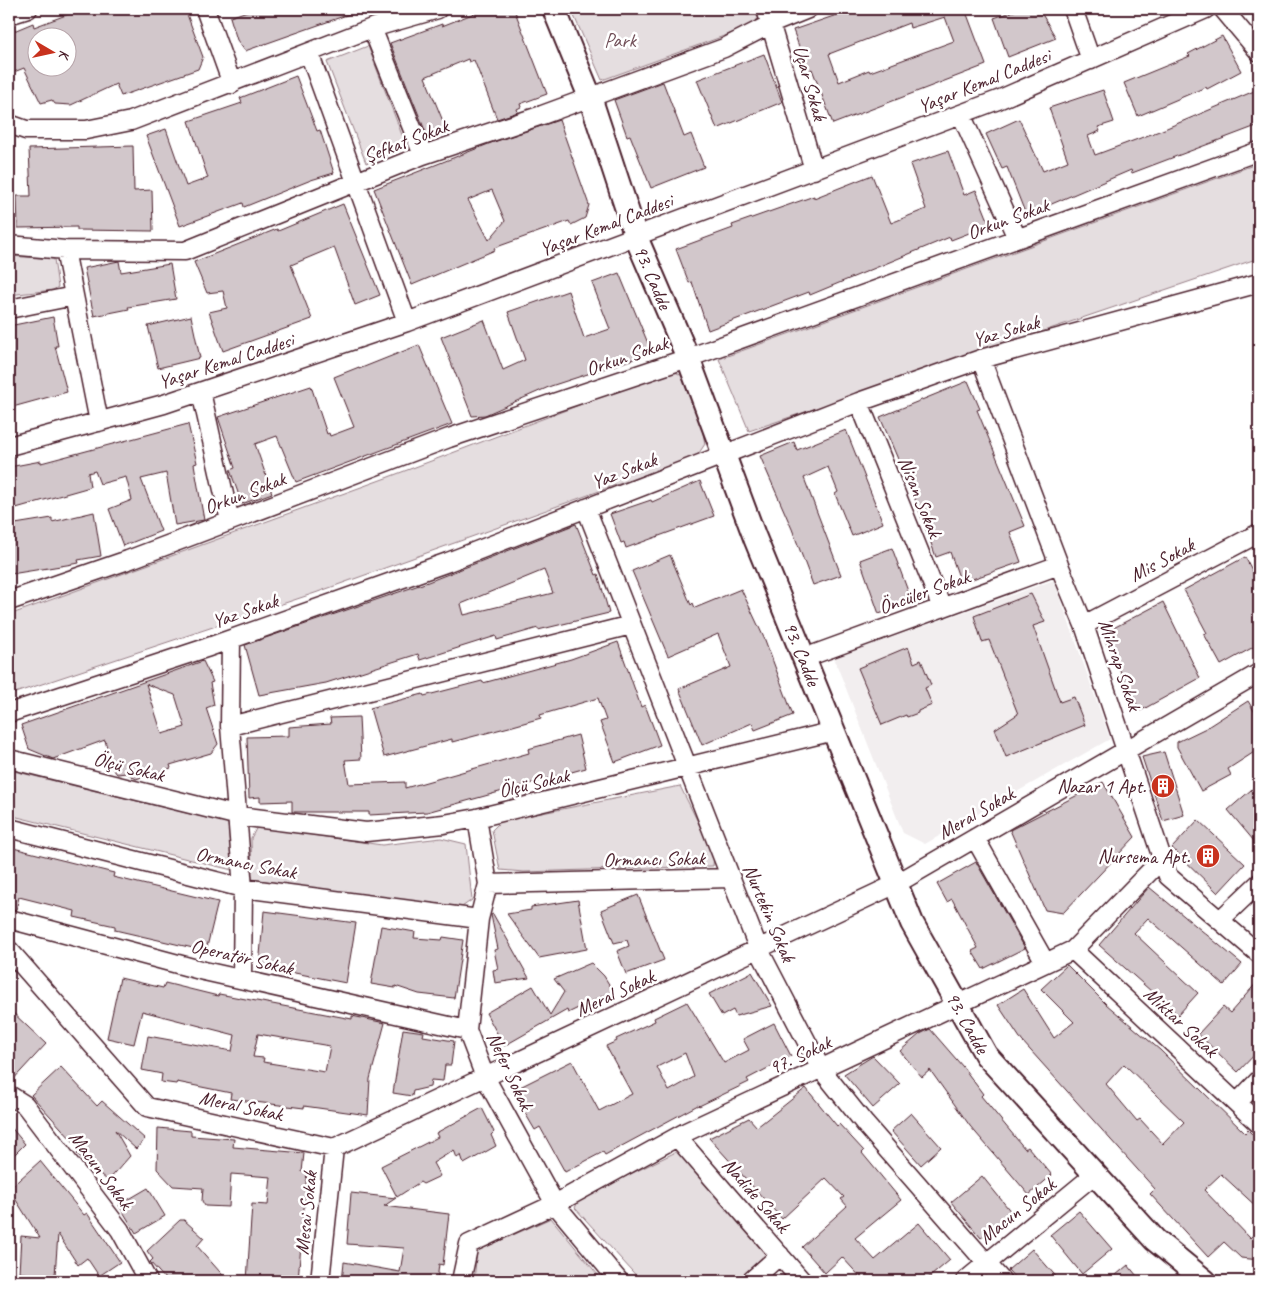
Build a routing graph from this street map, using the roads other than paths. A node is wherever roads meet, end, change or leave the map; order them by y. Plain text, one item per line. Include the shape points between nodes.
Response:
1 (28, 9) edge
2 (205, 9) edge
3 (438, 9) edge
4 (554, 9) edge
5 (808, 9) edge
6 (1073, 9) edge
7 (1206, 9) edge
8 (1223, 9) edge
9 (9, 15) edge
10 (768, 16) edge
11 (372, 28) junction
12 (1259, 52) edge
13 (309, 53) junction
14 (1091, 60) junction
15 (232, 84) junction
16 (590, 97) junction
17 (962, 114) junction
18 (9, 124) edge
19 (1259, 151) edge
20 (423, 155) junction
21 (814, 170) junction
22 (355, 184) junction
23 (636, 236) junction
24 (1017, 238) junction
25 (9, 245) edge
26 (65, 250) junction
27 (1259, 283) edge
28 (74, 296) junction
29 (9, 309) edge
30 (407, 322) junction
31 (688, 358) junction
32 (981, 359) junction
33 (200, 392) junction
34 (859, 402) junction
35 (99, 422) junction
36 (9, 446) edge
37 (724, 454) junction
38 (586, 508) junction
39 (230, 521) junction
40 (1259, 533) edge
41 (1059, 565) junction
42 (9, 601) edge
43 (942, 608) junction
44 (632, 625) junction
45 (1084, 625) junction
46 (231, 639) junction
47 (804, 658) junction
48 (1259, 673) edge
49 (9, 713) edge
50 (230, 726) junction
51 (834, 731) junction
52 (1126, 751) junction
53 (9, 760) edge
54 (688, 768) junction
55 (239, 816) junction
56 (477, 818) junction
57 (9, 828) edge
58 (974, 838) junction
59 (1162, 859) junction
60 (731, 878) junction
61 (1259, 883) edge
62 (488, 884) junction
63 (896, 884) junction
64 (243, 888) junction
65 (9, 919) edge
66 (479, 919) junction
67 (1220, 920) junction
68 (9, 950) edge
69 (759, 950) junction
70 (1073, 950) junction
71 (1259, 954) edge
72 (1045, 962) junction
73 (242, 979) junction
74 (958, 1005) junction
75 (467, 1030) junction
76 (821, 1069) junction
77 (486, 1077) junction
78 (1259, 1080) edge
79 (9, 1095) edge
80 (1237, 1103) junction
81 (1259, 1124) edge
82 (677, 1137) junction
83 (334, 1148) junction
84 (1095, 1174) junction
85 (555, 1204) junction
86 (1155, 1240) junction
87 (780, 1255) junction
88 (987, 1263) junction
89 (148, 1281) edge
90 (320, 1281) edge
91 (461, 1281) edge
92 (619, 1281) edge
93 (751, 1281) edge
94 (802, 1281) edge
95 (966, 1281) edge
96 (1002, 1281) edge
97 (1179, 1281) edge
98 (1205, 1281) edge

1 - 9 street
2 - 15 street
3 - 11 street
4 - 16 main road, 93. Cadde
5 - 10 street, Şefkat Sokak
6 - 14 street
7 - 14 street, Yaşar Kemal Caddesi
8 - 12 street
10 - 16 street, Şefkat Sokak via 724,48
10 - 21 street, Uçar Sokak
11 - 13 street
11 - 20 street
13 - 15 street
13 - 22 street
14 - 17 street, Yaşar Kemal Caddesi
15 - 18 street via 122,123 86,130 26,130
16 - 20 street, Şefkat Sokak
16 - 23 main road, 93. Cadde
17 - 21 street, Yaşar Kemal Caddesi
17 - 24 street
19 - 24 street, Orkun Sokak
20 - 22 street, Şefkat Sokak
21 - 23 street, Yaşar Kemal Caddesi
22 - 26 street, Şefkat Sokak via 185,251
22 - 30 street
23 - 30 street, Yaşar Kemal Caddesi
23 - 31 main road, 93. Cadde
24 - 31 street, Orkun Sokak
25 - 26 street, Şefkat Sokak
26 - 28 street
27 - 32 street, Yaz Sokak
28 - 29 street
28 - 35 street
30 - 33 street, Yaşar Kemal Caddesi
31 - 37 main road, 93. Cadde
31 - 39 street, Orkun Sokak via 449,438
32 - 34 street, Yaz Sokak
32 - 41 street, Mihrap Sokak
33 - 35 street, Yaşar Kemal Caddesi
33 - 39 street
34 - 37 street, Yaz Sokak
34 - 43 street, Nisan Sokak
35 - 36 street, Yaşar Kemal Caddesi
37 - 38 street, Yaz Sokak
37 - 47 main road, 93. Cadde via 754,538
38 - 44 street, Nurtekin Sokak
38 - 46 street, Yaz Sokak via 448,562
39 - 42 street, Orkun Sokak
40 - 45 street, Mis Sokak
41 - 43 street, Öncüler Sokak
41 - 45 street, Mihrap Sokak
43 - 47 street, Öncüler Sokak
44 - 50 street
44 - 54 street, Nurtekin Sokak
45 - 52 street, Mihrap Sokak
46 - 49 street, Yaz Sokak
46 - 50 street
47 - 51 main road, 93. Cadde
48 - 52 street, Meral Sokak
50 - 55 street
51 - 54 street, Ölçü Sokak
51 - 63 main road, 93. Cadde
52 - 58 street, Meral Sokak
52 - 59 street, Mihrap Sokak
53 - 55 street, Ölçü Sokak
54 - 56 street, Ölçü Sokak
54 - 60 street, Nurtekin Sokak
55 - 56 street, Ölçü Sokak via 366,832
55 - 64 street
56 - 62 street, Nefer Sokak
57 - 64 street, Ormancı Sokak
58 - 63 street, Meral Sokak
58 - 72 street
59 - 67 street, Mihrap Sokak via 1168,876
59 - 70 street, 97. Sokak
60 - 62 street, Ormancı Sokak
60 - 69 street, Nurtekin Sokak
61 - 67 street
62 - 66 street, Nefer Sokak
63 - 69 street, Meral Sokak
63 - 74 main road, 93. Cadde via 912,923
64 - 66 street, Ormancı Sokak
64 - 73 street
65 - 73 street, Operatör Sokak
66 - 75 street, Nefer Sokak
67 - 71 street, Mihrap Sokak
68 - 83 street, Meral Sokak via 147,1107
69 - 76 street, Nurtekin Sokak
69 - 77 street, Meral Sokak
70 - 72 street, 97. Sokak
70 - 80 street, Miktar Sokak
72 - 74 street, 97. Sokak
73 - 75 street, Operatör Sokak
74 - 76 street, 97. Sokak
74 - 84 main road, 93. Cadde via 986,1055
75 - 77 street, Nefer Sokak
76 - 82 street, 97. Sokak
76 - 88 street, Nurtekin Sokak
77 - 83 street, Meral Sokak
77 - 85 street, Nefer Sokak
78 - 80 street
79 - 89 street, Macun Sokak via 25,1105 114,1222
80 - 81 street, Miktar Sokak
82 - 85 street, 97. Sokak
82 - 87 street, Nadide Sokak
83 - 90 street, Mesai Sokak
84 - 86 main road, 93. Cadde
84 - 88 street, Macun Sokak
85 - 91 street, 97. Sokak via 468,1244
85 - 92 street, Nefer Sokak
86 - 97 main road, 93. Cadde
86 - 98 main road, 93. Cadde
87 - 93 street
87 - 94 street, Nadide Sokak
88 - 95 street, Macun Sokak
88 - 96 street, Nurtekin Sokak

